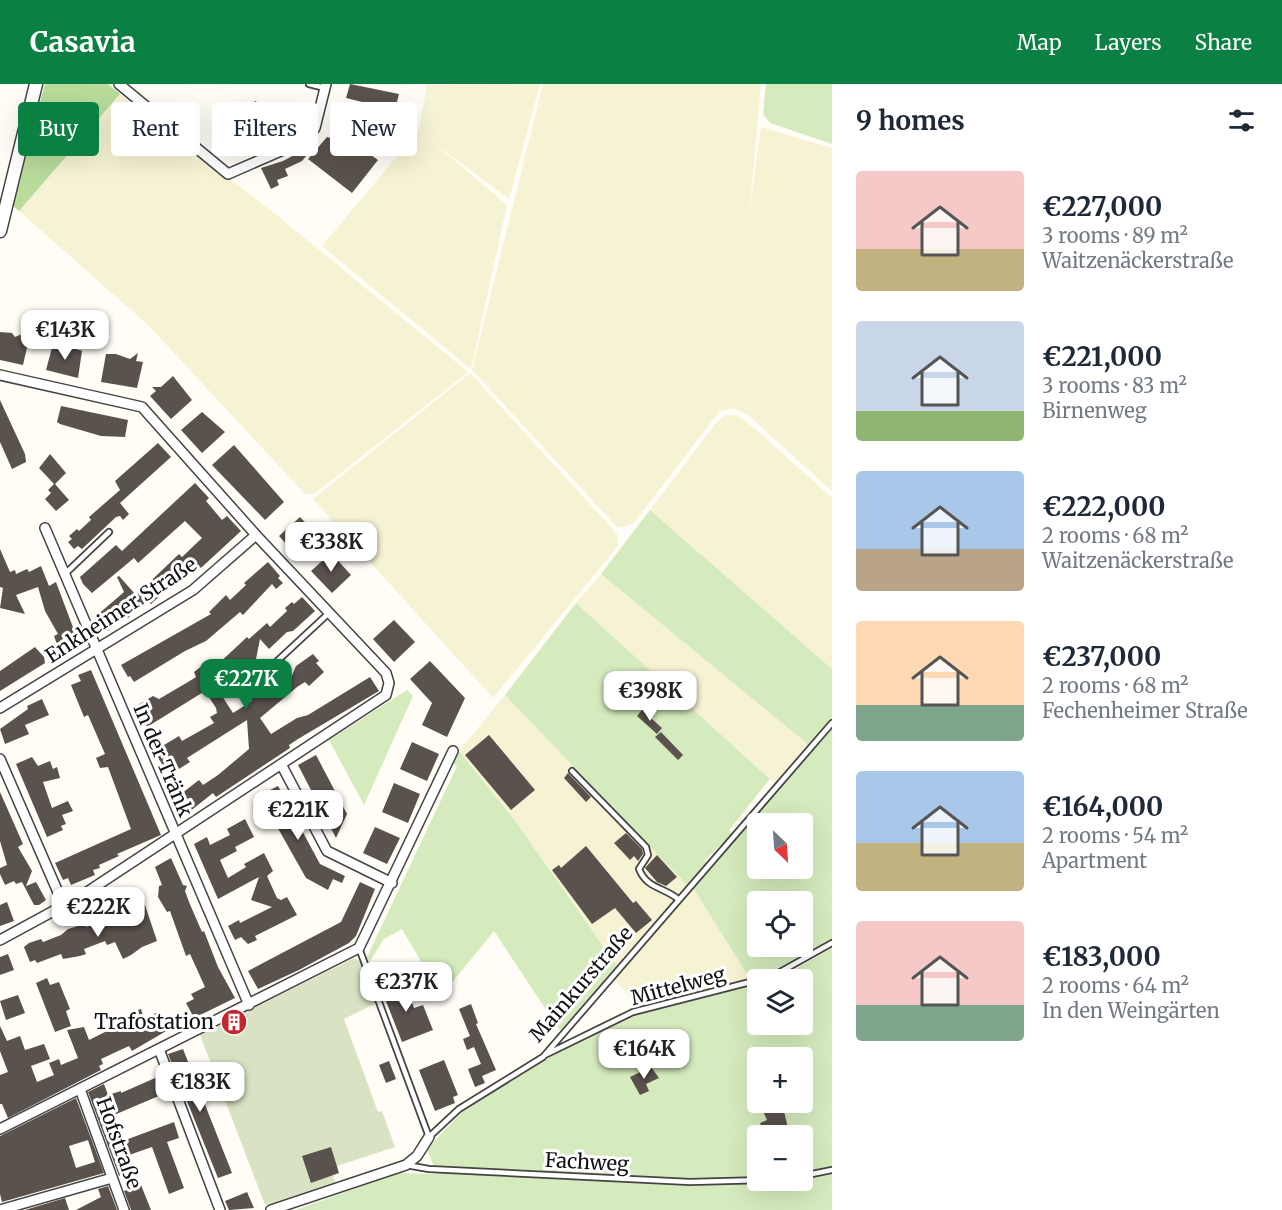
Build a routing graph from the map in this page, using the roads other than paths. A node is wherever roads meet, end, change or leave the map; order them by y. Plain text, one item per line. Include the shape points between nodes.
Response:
1 (36, 84) edge
2 (119, 84) edge
3 (309, 84) edge
4 (325, 86) edge
5 (0, 231) edge
6 (0, 375) edge
7 (45, 528) dead end
8 (110, 532) dead end
9 (256, 535) junction
10 (65, 574) junction
11 (330, 612) junction
12 (96, 648) junction
13 (274, 664) dead end
14 (0, 708) edge
15 (832, 723) edge
16 (453, 751) dead end
17 (0, 759) edge
18 (281, 764) junction
19 (572, 771) dead end
20 (175, 835) junction
21 (392, 883) junction
22 (678, 899) junction
23 (64, 906) junction
24 (0, 940) edge
25 (832, 943) edge
26 (359, 948) junction
27 (785, 969) edge
28 (747, 983) edge
29 (249, 1005) junction
30 (159, 1049) junction
31 (543, 1057) junction
32 (80, 1089) junction
33 (0, 1129) edge
34 (429, 1137) junction
35 (406, 1165) junction
36 (832, 1170) edge
37 (813, 1174) edge
38 (112, 1178) junction
39 (747, 1181) edge
40 (0, 1210) edge
41 (124, 1210) edge
42 (220, 1210) edge
43 (271, 1210) edge

1 - 5 street
2 - 4 street via 228,174 306,140 315,128
3 - 4 lane
6 - 9 street via 140,406
7 - 10 street, In der Tränk
8 - 10 lane
9 - 11 street
9 - 12 street, Enkheimer Straße via 193,590
10 - 12 street, In der Tränk
11 - 13 lane
11 - 18 street via 388,676 386,695
12 - 14 street, Enkheimer Straße
12 - 20 street, In der Tränk
15 - 22 lane, Mainkurstraße
16 - 21 street
17 - 23 street
18 - 20 street
18 - 21 street via 327,851
19 - 22 lane via 646,847 648,855 639,869 645,880
20 - 23 street
20 - 29 street, In der Tränk
21 - 26 street
22 - 31 lane, Mainkurstraße
23 - 24 street
25 - 27 lane, Mittelweg
26 - 29 street
26 - 34 lane
28 - 31 lane, Mittelweg via 625,1015
29 - 30 street
30 - 32 street
30 - 42 street
31 - 34 lane, Mainkurstraße via 459,1109
32 - 33 street
32 - 38 street, Hofstraße
34 - 35 street, Mainkurstraße
35 - 39 lane, Fachweg via 690,1182
35 - 43 street
36 - 37 lane
38 - 40 street
38 - 41 street, Hofstraße

